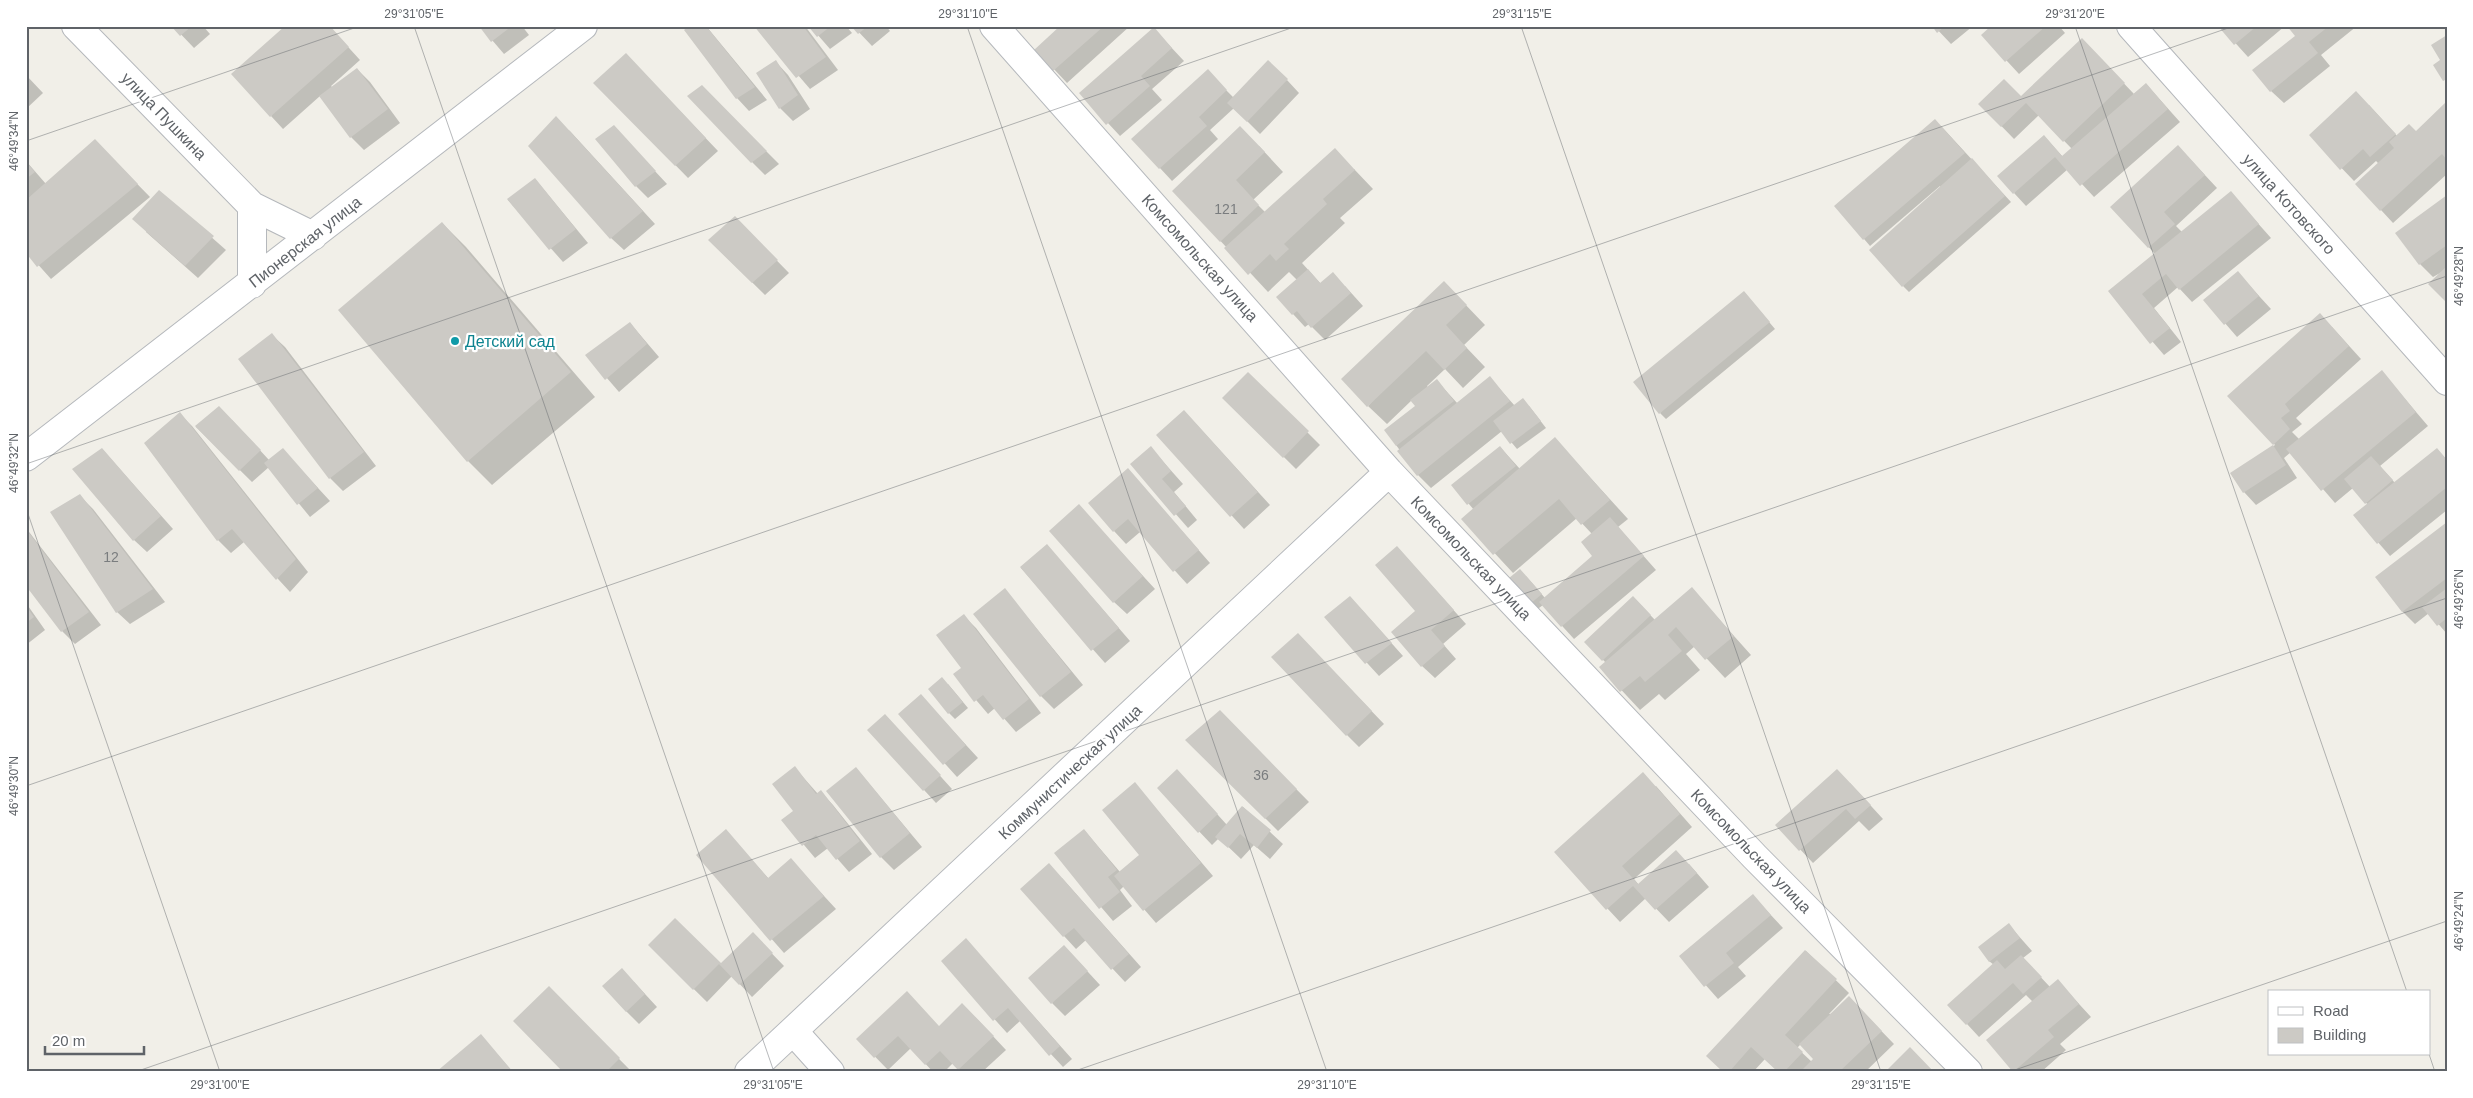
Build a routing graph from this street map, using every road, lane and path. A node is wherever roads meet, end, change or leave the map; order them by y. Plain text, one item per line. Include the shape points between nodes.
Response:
1 (76, 26) edge
2 (583, 26) edge
3 (994, 26) edge
4 (2131, 26) edge
5 (252, 206) junction
6 (313, 236) junction
7 (252, 284) junction
8 (2447, 382) edge
9 (26, 457) edge
10 (1389, 472) junction
11 (794, 1032) junction
12 (749, 1072) edge
13 (830, 1072) edge
14 (1968, 1072) edge

1 - 5 street, улица Пушкина
2 - 6 street, Пионерская улица
3 - 10 street, Комсомольская улица
4 - 8 street, улица Котовского
5 - 6 street, улица Пушкина
5 - 7 street
6 - 7 street, Пионерская улица
7 - 9 street, Пионерская улица
10 - 11 street, Коммунистическая улица
10 - 14 street, Комсомольская улица via 1749,849
11 - 12 street, Коммунистическая улица
11 - 13 street

